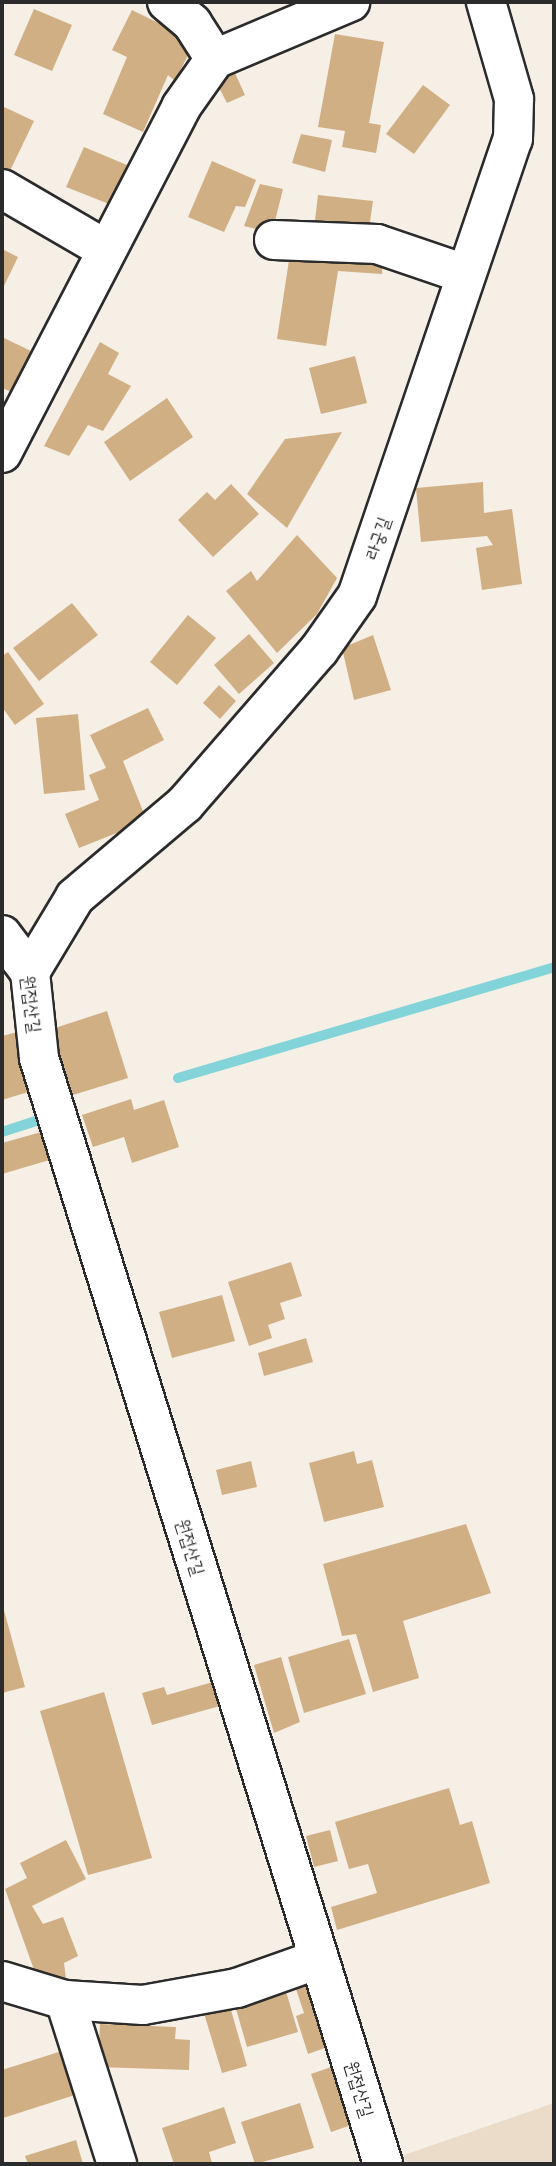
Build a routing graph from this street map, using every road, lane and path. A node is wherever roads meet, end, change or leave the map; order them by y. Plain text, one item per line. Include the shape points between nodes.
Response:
1 (167, 2) edge
2 (351, 2) edge
3 (486, 2) edge
4 (215, 60) junction
5 (2, 189) edge
6 (274, 240) dead end
7 (107, 250) junction
8 (465, 274) junction
9 (5, 439) edge
10 (2, 935) edge
11 (21, 996) edge
12 (319, 1959) junction
13 (2, 1981) edge
14 (65, 2000) junction
15 (117, 2164) edge
16 (383, 2164) edge

1 - 4 street via 192,23
2 - 4 street
3 - 8 street, 라궁길 via 514,99 513,139
4 - 7 street via 181,107
5 - 7 street
6 - 8 street via 377,244
7 - 9 street
8 - 11 street, 라궁길 via 357,596 319,650 185,804 75,897
10 - 11 street, 원접산길
11 - 12 street, 원접산길
12 - 14 street via 237,1988 142,2005
12 - 16 street, 원접산길
13 - 14 street
14 - 15 street

